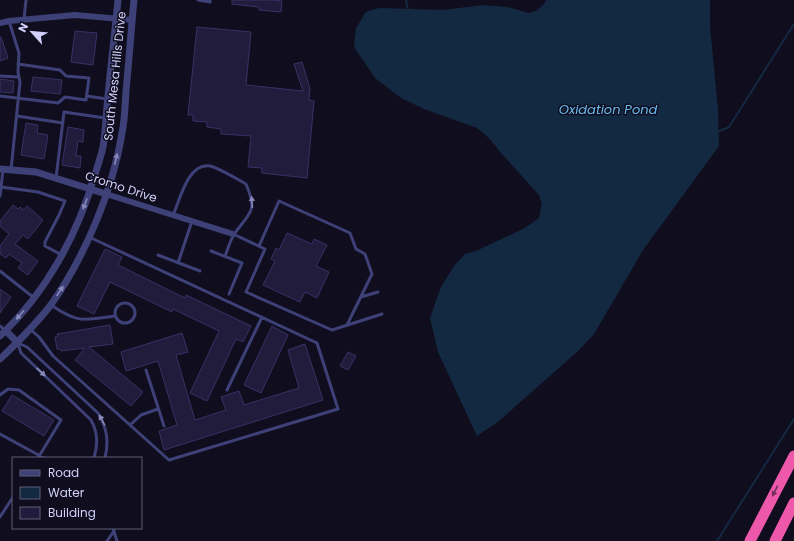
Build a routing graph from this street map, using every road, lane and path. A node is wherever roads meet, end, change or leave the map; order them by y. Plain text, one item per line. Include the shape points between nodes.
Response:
1 (26, 0) edge
2 (118, 0) edge
3 (134, 0) edge
4 (198, 0) edge
5 (210, 1) edge
6 (116, 18) junction
7 (24, 19) junction
8 (132, 20) junction
9 (9, 21) junction
10 (0, 23) edge
11 (18, 64) junction
12 (0, 76) edge
13 (18, 77) junction
14 (0, 96) edge
15 (87, 96) junction
16 (18, 98) junction
17 (108, 99) junction
18 (16, 116) junction
19 (107, 119) junction
20 (63, 123) junction
21 (2, 169) edge
22 (11, 170) junction
23 (56, 178) junction
24 (1, 187) junction
25 (91, 188) junction
26 (106, 194) junction
27 (0, 196) edge
28 (173, 215) junction
29 (192, 221) junction
30 (234, 234) junction
31 (88, 237) junction
32 (259, 246) junction
33 (211, 251) dead end
34 (62, 255) junction
35 (158, 255) dead end
36 (225, 256) junction
37 (178, 263) junction
38 (0, 271) edge
39 (200, 271) dead end
40 (378, 292) dead end
41 (229, 294) dead end
42 (361, 297) junction
43 (34, 298) junction
44 (50, 304) junction
45 (382, 314) dead end
46 (115, 316) junction
47 (262, 317) junction
48 (347, 325) junction
49 (30, 329) junction
50 (2, 331) edge
51 (18, 342) junction
52 (0, 359) edge
53 (146, 370) dead end
54 (227, 390) dead end
55 (0, 395) edge
56 (158, 409) junction
57 (130, 425) junction
58 (164, 426) dead end
59 (0, 434) edge
60 (794, 456) edge
61 (38, 457) edge
62 (94, 457) edge
63 (105, 457) edge
64 (12, 499) edge
65 (794, 503) edge
66 (0, 517) edge
67 (114, 530) edge
68 (107, 541) edge
69 (117, 541) edge
70 (750, 541) edge
71 (775, 541) edge

1 - 7 lane
2 - 6 street, South Mesa Hills Drive
3 - 8 street, South Mesa Hills Drive
4 - 5 lane
6 - 7 street via 75,14
6 - 8 street
6 - 17 street, South Mesa Hills Drive
7 - 9 street
26 -> 8 street, South Mesa Hills Drive via 122,133
9 - 10 street
9 - 11 lane via 19,53
11 - 13 lane
11 - 15 lane via 60,70 66,76 89,78
12 - 13 lane
13 - 16 lane
14 - 16 lane
15 - 16 lane via 86,100 65,98 58,103
15 - 17 lane
16 - 18 lane
17 - 19 street, South Mesa Hills Drive
18 - 20 lane
18 - 22 lane
19 - 20 lane via 64,112
19 - 25 street, South Mesa Hills Drive
20 - 23 lane
21 - 22 street, Cromo Drive
21 - 24 lane
22 - 23 street, Cromo Drive via 36,172
23 - 25 street, Cromo Drive
24 - 27 lane
24 - 34 lane via 38,192 65,201 45,242 45,246
25 - 26 street, Cromo Drive
25 -> 34 street, South Mesa Hills Drive
26 - 28 street, Cromo Drive
26 - 31 street, South Mesa Hills Drive
28 - 29 street, Cromo Drive
30 -> 28 lane via 248,218 252,209 252,198 246,184 211,166 203,166 190,175
29 - 30 street, Cromo Drive
29 - 37 lane
30 - 32 lane
30 - 36 lane
44 -> 31 street, South Mesa Hills Drive via 78,261
31 - 47 lane
32 - 42 lane via 279,200 350,232 356,249 365,254 372,274
32 - 48 lane via 265,249 246,292 332,330
33 - 36 lane
34 - 43 street, South Mesa Hills Drive
35 - 37 lane
36 - 41 lane via 242,263
37 - 39 lane
38 - 43 lane
40 - 42 lane
42 - 48 lane
43 -> 50 street, South Mesa Hills Drive
44 - 46 lane via 77,319
44 - 49 street, South Mesa Hills Drive
45 - 48 lane
46 - 46 lane via 124,324 133,320 135,311 131,305 124,303 118,306
47 - 54 lane
47 - 57 lane via 317,343 338,409 169,460
49 - 51 street, South Mesa Hills Drive
49 - 57 lane via 53,356
50 - 51 street
51 - 52 street, South Mesa Hills Drive
51 -> 62 lane via 21,353 91,420 96,430 97,441
63 -> 51 lane via 107,435 98,413 27,347
53 - 56 lane
55 - 61 lane via 8,389 19,390 61,420
56 - 57 lane via 141,415
56 - 58 lane
59 - 61 lane
60 -> 70 highway
64 - 66 lane
65 - 71 highway
67 - 68 lane
67 - 69 lane

